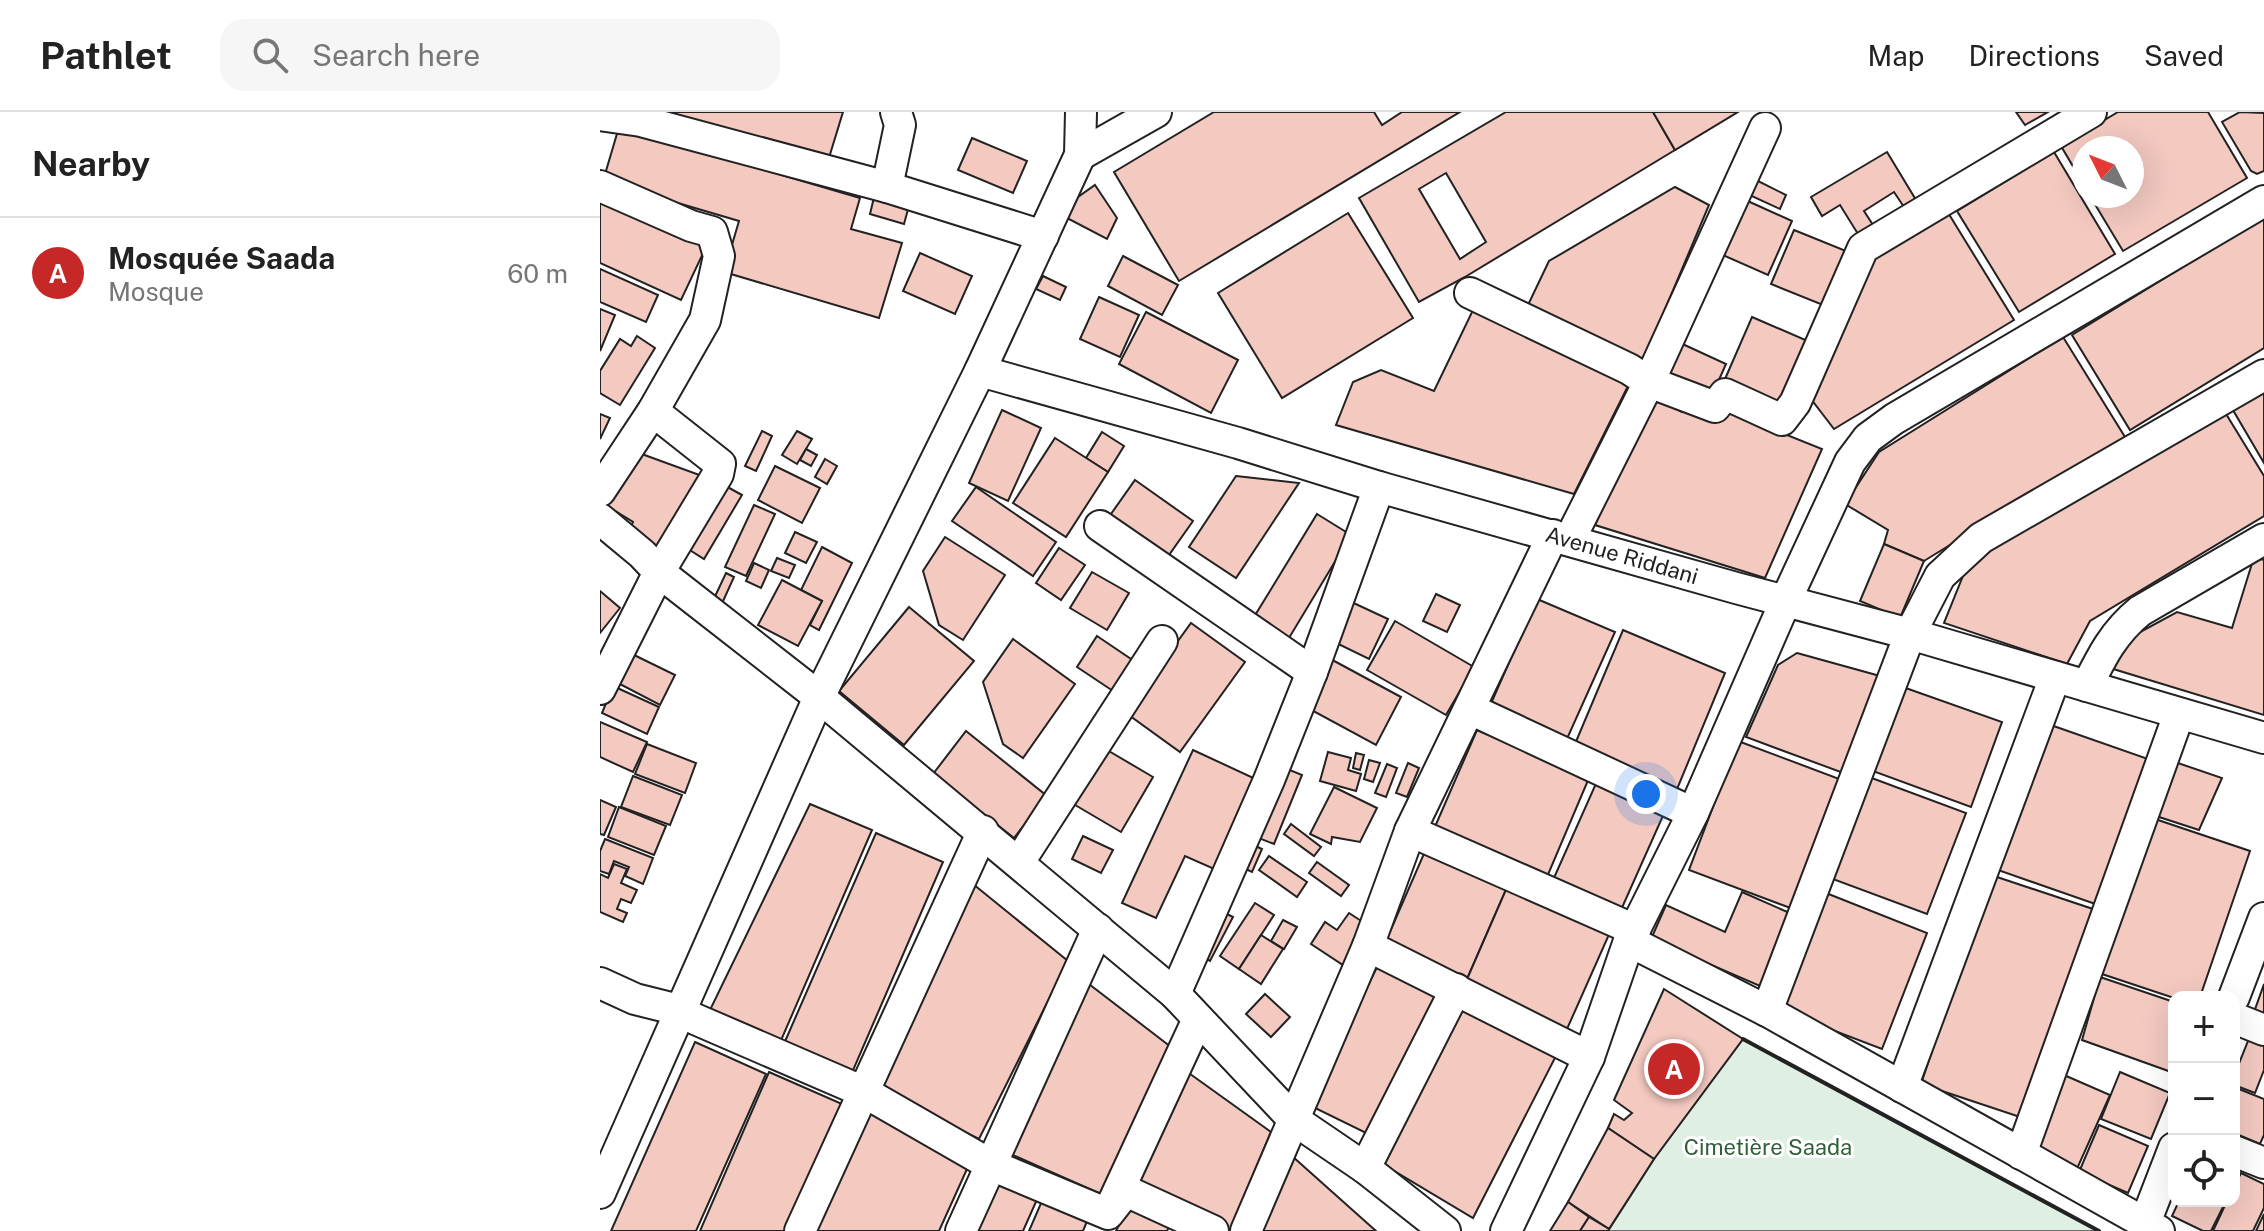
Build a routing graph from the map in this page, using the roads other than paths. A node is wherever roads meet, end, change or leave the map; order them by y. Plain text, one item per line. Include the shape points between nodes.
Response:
1 (896, 112) edge
2 (1081, 112) edge
3 (1156, 112) edge
4 (2091, 112) edge
5 (600, 115) edge
6 (642, 116) edge
7 (1765, 128) dead end
8 (1080, 155) junction
9 (600, 186) edge
10 (887, 187) junction
11 (2264, 201) edge
12 (1043, 236) junction
13 (1470, 293) dead end
14 (980, 371) junction
15 (2264, 375) edge
16 (1649, 382) junction
17 (653, 411) junction
18 (1379, 487) junction
19 (600, 491) edge
20 (600, 519) edge
21 (1100, 526) dead end
22 (1561, 537) junction
23 (2264, 539) edge
24 (659, 572) junction
25 (1786, 600) junction
26 (1910, 634) junction
27 (1162, 641) dead end
28 (1312, 672) junction
29 (2055, 677) junction
30 (2087, 686) junction
31 (600, 689) edge
32 (819, 697) junction
33 (1470, 709) junction
34 (2179, 714) junction
35 (2264, 738) edge
36 (1693, 813) junction
37 (983, 831) junction
38 (1410, 831) junction
39 (1019, 862) junction
40 (2264, 918) edge
41 (1098, 929) junction
42 (1632, 936) junction
43 (1368, 946) junction
44 (600, 983) edge
45 (1456, 989) junction
46 (2236, 991) edge
47 (1175, 994) junction
48 (679, 1010) junction
49 (1767, 1011) junction
50 (1198, 1019) junction
51 (2240, 1020) edge
52 (2264, 1030) edge
53 (1589, 1057) junction
54 (1902, 1087) junction
55 (864, 1092) junction
56 (1293, 1119) junction
57 (2240, 1153) edge
58 (2021, 1154) junction
59 (2264, 1163) edge
60 (991, 1165) junction
61 (1365, 1168) junction
62 (2168, 1170) edge
63 (600, 1193) edge
64 (1104, 1222) edge
65 (2152, 1227) edge
66 (800, 1231) edge
67 (961, 1231) edge
68 (1213, 1231) edge
69 (1246, 1231) edge
70 (1445, 1231) edge
71 (1506, 1231) edge

1 - 10 street via 900,125
2 - 8 street
3 - 8 street
4 - 16 street via 1863,248 1799,394 1782,420 1725,394 1715,407
5 - 6 street
6 - 10 street
7 - 16 street
8 - 12 street
9 - 17 street via 712,232 719,256 705,320
10 - 12 street
11 - 25 street via 1868,438 1850,462
12 - 14 street
13 - 16 street
14 - 18 street, Avenue Riddani
14 - 32 street
15 - 26 street via 1981,538 1940,576
16 - 22 street
17 - 19 street
17 - 24 street via 720,464
18 - 22 street, Avenue Riddani
18 - 28 street
20 - 24 street
21 - 28 street
22 - 25 street, Avenue Riddani
22 - 33 street
23 - 30 street via 2123,625
24 - 31 street
24 - 32 street
25 - 26 street, Avenue Riddani
25 - 36 street
26 - 29 street, Avenue Riddani
26 - 49 street
27 - 39 street
28 - 47 street
29 - 30 street, Avenue Riddani
29 - 54 street
30 - 34 street, Avenue Riddani
32 - 37 street
32 - 48 street
33 - 36 street
33 - 38 street
34 - 35 street, Avenue Riddani
34 - 58 street
36 - 42 street
37 - 39 street
37 - 55 street
38 - 42 street
38 - 43 street
39 - 41 street
40 - 46 street
41 - 47 street
41 - 60 street
42 - 49 street
42 - 53 street
43 - 45 street
43 - 56 street
44 - 48 street
45 - 53 street
45 - 61 street
47 - 50 street
48 - 55 street
48 - 63 street
49 - 54 street
50 - 56 street
50 - 64 street
51 - 52 street
53 - 71 street
54 - 58 street
55 - 60 street
55 - 66 street
56 - 61 street
56 - 69 street
57 - 59 street
58 - 65 street
60 - 64 street
60 - 67 street
61 - 70 street
62 - 65 street
64 - 68 street via 1126,1191

